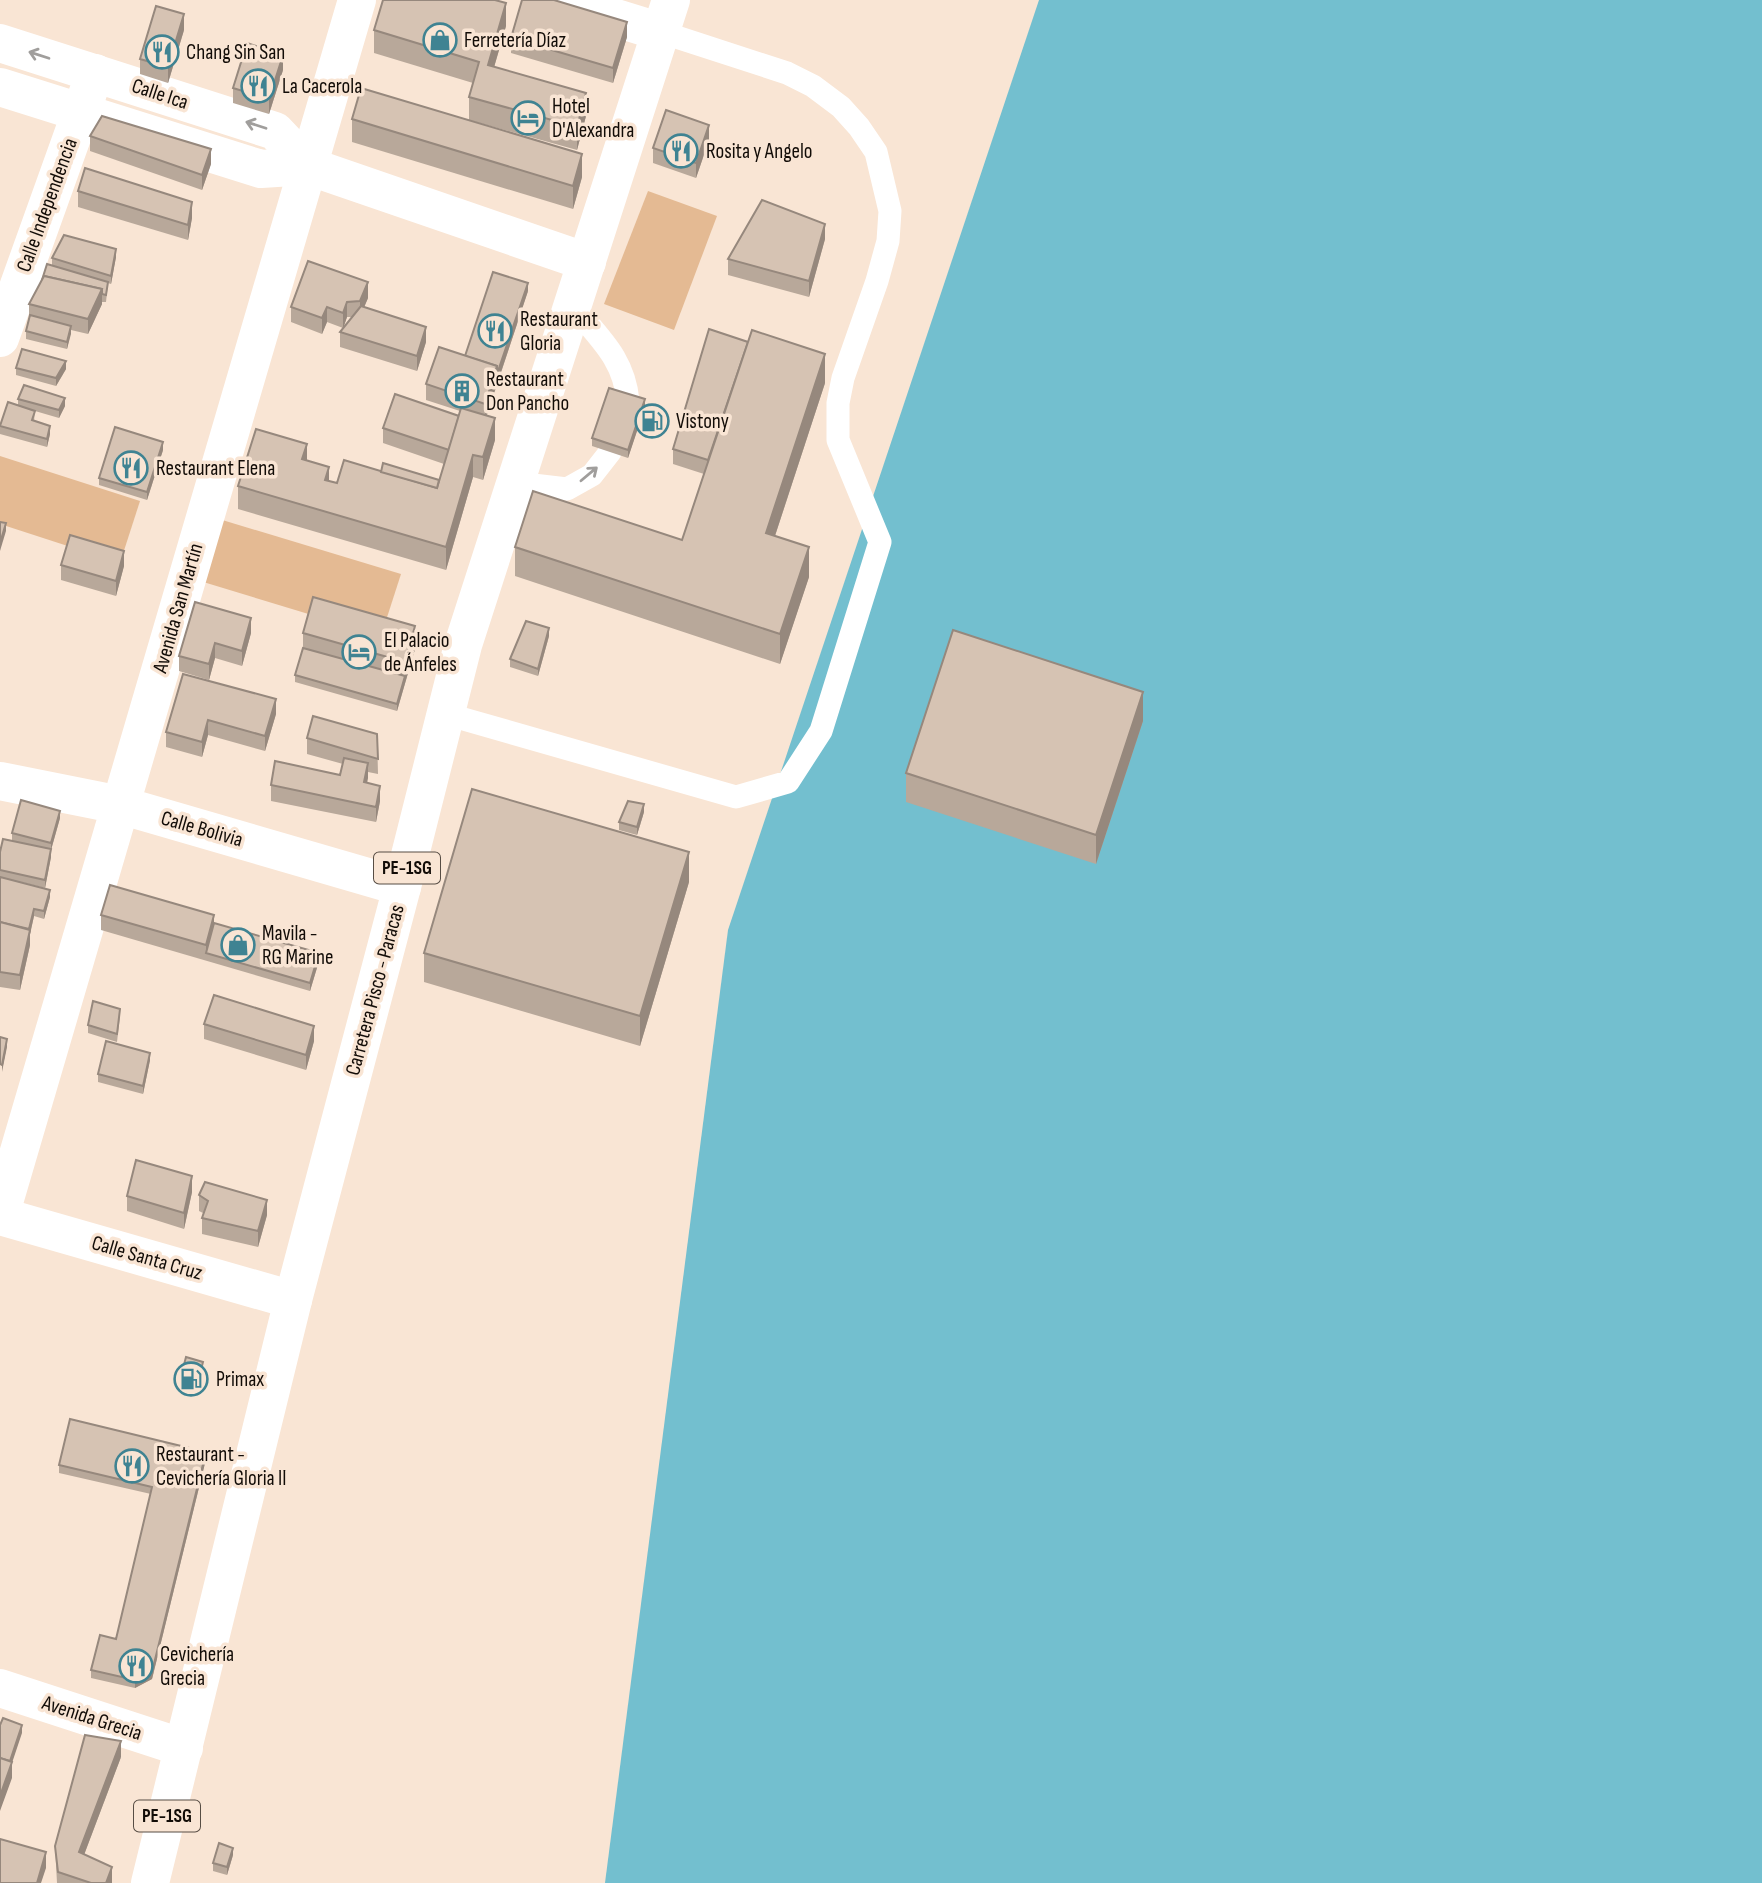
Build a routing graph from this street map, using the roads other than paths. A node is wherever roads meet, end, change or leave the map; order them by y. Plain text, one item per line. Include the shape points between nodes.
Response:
1 (357, 0) edge
2 (558, 0) edge
3 (666, 16) edge
4 (0, 43) edge
5 (95, 74) junction
6 (0, 87) edge
7 (80, 113) junction
8 (308, 166) junction
9 (587, 262) junction
10 (573, 306) junction
11 (0, 338) edge
12 (628, 401) edge
13 (610, 452) edge
14 (516, 483) junction
15 (446, 714) junction
16 (0, 781) edge
17 (120, 805) junction
18 (402, 887) junction
19 (0, 1216) edge
20 (293, 1300) junction
21 (0, 1688) edge
22 (184, 1748) junction
23 (150, 1883) edge

1 - 8 street, Avenida San Martín
2 - 3 street
3 - 9 street, Carretera Pisco - Paracas / PE-1SG
3 - 15 lane via 813,86 859,127 876,152 883,177 890,211 888,241 838,403 838,440 880,542 825,719 788,782 736,797
5 -> 4 street, Calle Ica
5 - 7 street, Calle Independencia
8 -> 5 street, Calle Ica via 275,131
6 - 7 street, Calle Ica
7 - 8 street, Calle Ica via 261,169
7 - 11 street, Calle Independencia
8 - 9 street, Calle Ica
8 - 17 street, Avenida San Martín
9 - 10 street, Carretera Pisco - Paracas / PE-1SG
10 - 12 lane via 618,361
10 - 14 street, Carretera Pisco - Paracas / PE-1SG
14 -> 13 lane via 567,489 592,475
14 - 15 street, Carretera Pisco - Paracas / PE-1SG via 463,645
15 - 18 street, Carretera Pisco - Paracas / PE-1SG
16 - 17 street, Calle Bolivia
17 - 18 street, Calle Bolivia
17 - 19 street, Avenida San Martín
18 - 20 street, Carretera Pisco - Paracas / PE-1SG
19 - 20 street, Calle Santa Cruz
20 - 22 street, Carretera Pisco - Paracas / PE-1SG
21 - 22 street, Avenida Grecia
22 - 23 street, PE-1SG

